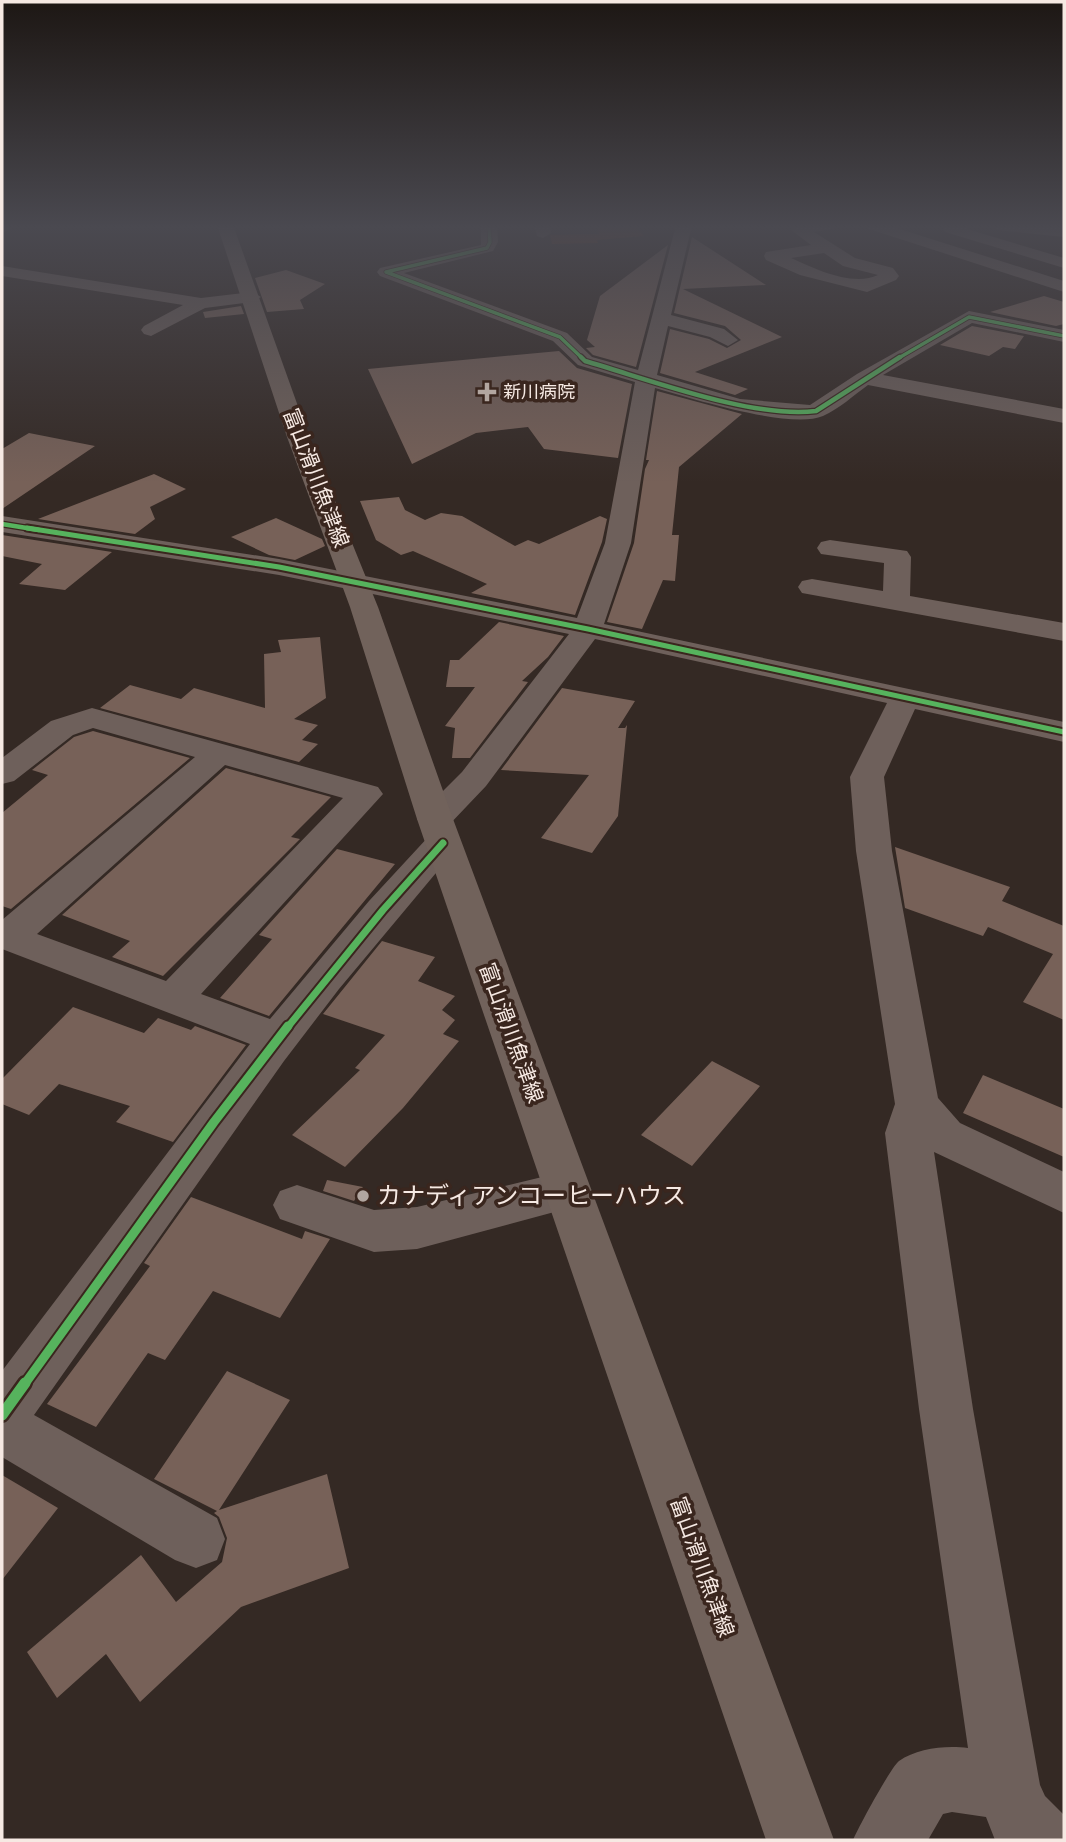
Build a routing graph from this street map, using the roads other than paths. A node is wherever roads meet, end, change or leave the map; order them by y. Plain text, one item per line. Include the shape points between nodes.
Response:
1 (186, 311) edge
2 (256, 311) edge
3 (490, 311) edge
4 (662, 311) edge
5 (660, 318) junction
6 (150, 330) dead end
7 (1064, 336) edge
8 (728, 340) dead end
9 (646, 377) junction
10 (864, 378) junction
11 (1064, 416) edge
12 (2, 524) edge
13 (830, 548) dead end
14 (356, 583) junction
15 (812, 587) dead end
16 (896, 603) junction
17 (588, 629) junction
18 (1064, 632) edge
19 (905, 698) junction
20 (1064, 732) edge
21 (219, 753) junction
22 (2, 774) edge
23 (439, 831) junction
24 (5, 935) edge
25 (172, 1000) junction
26 (277, 1038) junction
27 (918, 1104) junction
28 (567, 1190) junction
29 (1064, 1193) edge
30 (297, 1205) dead end
31 (2, 1415) edge
32 (2, 1427) edge
33 (196, 1539) dead end
34 (1007, 1787) junction
35 (800, 1840) edge
36 (887, 1840) edge
37 (1041, 1840) edge

1 - 6 street
2 - 14 main road, 富山滑川魚津線 via 298,437
3 - 9 street via 560,337 585,361
4 - 5 street
5 - 8 street
5 - 9 street
7 - 10 street via 969,317
9 - 10 street via 738,405 801,413 816,411
9 - 17 street via 618,543
10 - 11 street
12 - 14 street
13 - 16 street via 898,557
14 - 17 street
14 - 23 main road, 富山滑川魚津線
15 - 16 street
16 - 18 street
17 - 19 street
17 - 23 street
19 - 20 street
19 - 27 street via 867,777 874,851
21 - 22 street via 92,718 62,728
21 - 24 street
21 - 25 street via 366,794
23 - 26 street via 405,884
23 - 28 main road, 富山滑川魚津線
24 - 25 street
25 - 26 street
26 - 31 street
27 - 29 street via 944,1136
27 - 34 street via 908,1133 946,1409
28 - 30 street via 417,1228 374,1231
28 - 35 main road, 富山滑川魚津線
32 - 33 street
34 - 36 street via 952,1779 922,1785
34 - 37 street via 1021,1820

